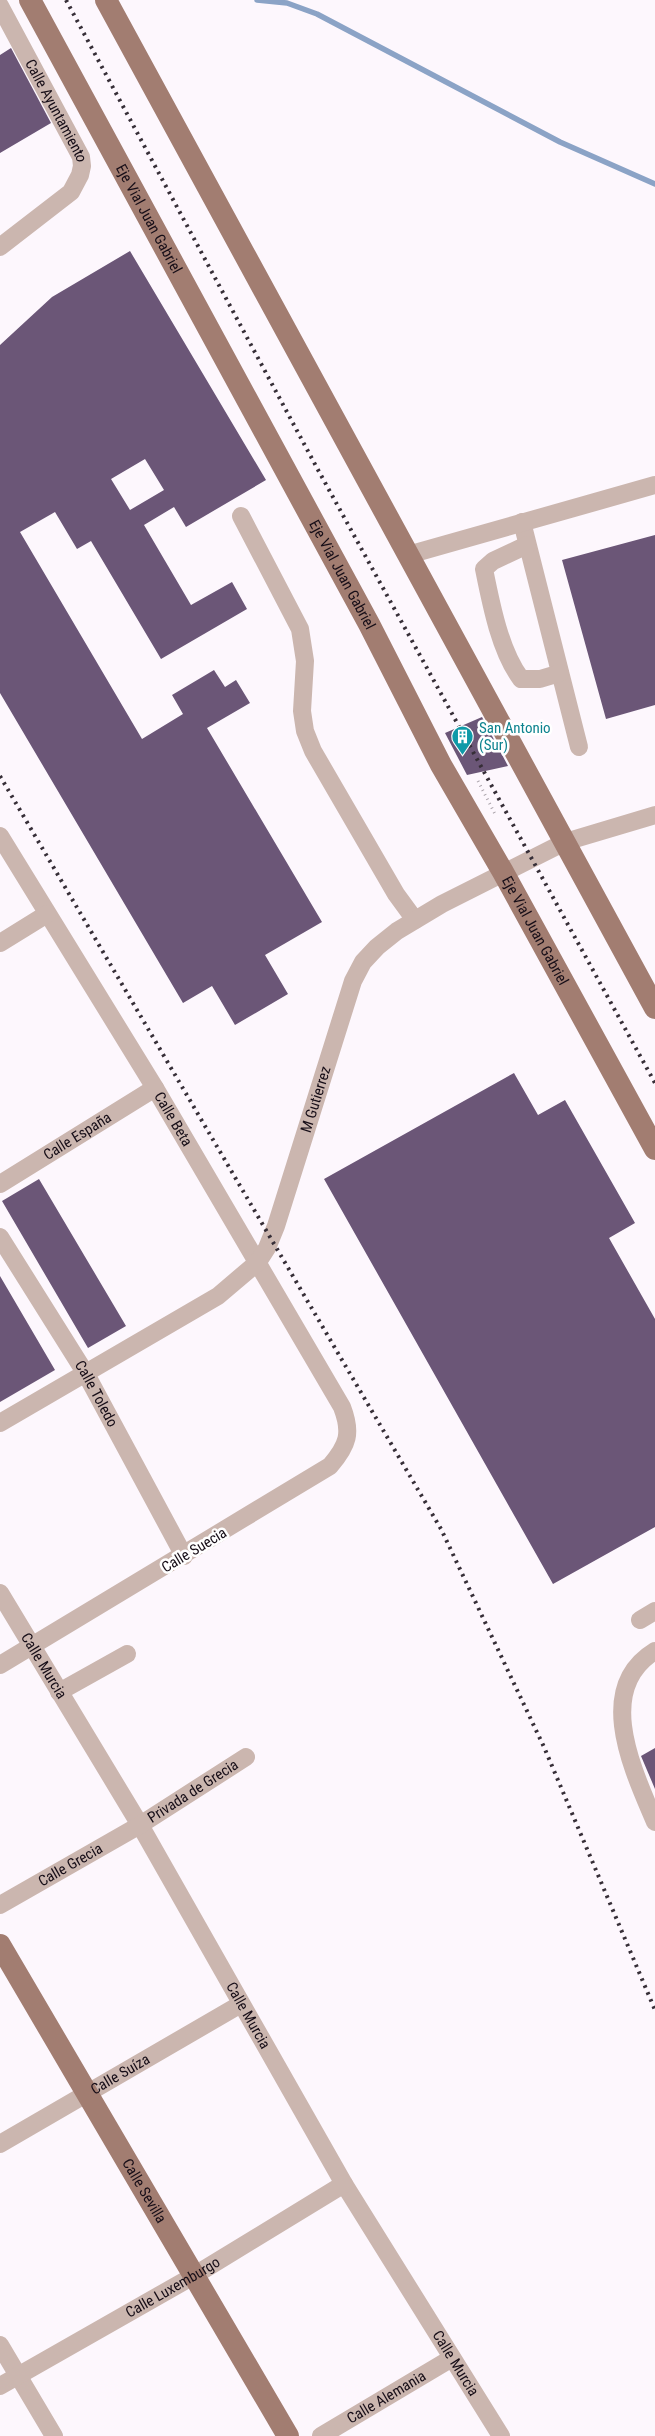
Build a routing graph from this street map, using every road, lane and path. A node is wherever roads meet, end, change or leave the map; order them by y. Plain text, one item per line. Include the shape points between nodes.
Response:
1 (30, 0) edge
2 (106, 0) edge
3 (0, 6) edge
4 (0, 247) edge
5 (655, 485) edge
6 (242, 516) dead end
7 (522, 522) junction
8 (528, 545) junction
9 (408, 555) junction
10 (560, 673) junction
11 (579, 747) dead end
12 (478, 781) dead end
13 (655, 815) edge
14 (496, 816) dead end
15 (0, 836) edge
16 (565, 842) junction
17 (503, 872) junction
18 (47, 914) junction
19 (415, 920) junction
20 (0, 943) edge
21 (655, 1008) edge
22 (155, 1088) junction
23 (655, 1148) edge
24 (0, 1184) edge
25 (0, 1237) edge
26 (258, 1262) junction
27 (86, 1374) junction
28 (342, 1407) joint
29 (0, 1423) edge
30 (184, 1556) junction
31 (0, 1592) edge
32 (655, 1611) edge
33 (640, 1620) dead end
34 (31, 1648) junction
35 (655, 1651) edge
36 (127, 1654) dead end
37 (0, 1665) edge
38 (59, 1692) junction
39 (246, 1757) dead end
40 (655, 1822) edge
41 (140, 1825) junction
42 (0, 1905) edge
43 (0, 1945) edge
44 (241, 2004) junction
45 (87, 2092) junction
46 (0, 2144) edge
47 (344, 2184) junction
48 (195, 2275) junction
49 (0, 2345) edge
50 (452, 2358) junction
51 (18, 2376) junction
52 (0, 2386) edge
53 (54, 2436) edge
54 (288, 2436) edge
55 (321, 2436) edge
56 (501, 2436) edge

1 - 17 main road, Eje Vial Juan Gabriel via 369,624 441,765
2 - 9 main road
3 - 4 street, Calle Ayuntamiento via 81,156 82,166 71,192
5 - 7 street
6 - 19 street via 300,629 305,661 302,711 313,751 396,894
7 - 8 street
7 - 9 street
8 - 10 street
8 - 10 street via 493,561 484,569 491,605 513,668 521,679 540,679
9 - 16 main road
10 - 11 street
12 - 14 path
13 - 16 street, M Gutierrez
15 - 18 street, Calle Beta
16 - 17 street, M Gutierrez
16 - 21 main road
17 - 19 street, M Gutierrez
17 - 23 main road, Eje Vial Juan Gabriel
18 - 20 street
18 - 22 street, Calle Beta
19 - 26 street, M Gutierrez via 377,947 353,980 276,1226
22 - 24 street, Calle España
22 - 26 street, Calle Beta
25 - 27 street, Calle Toledo
26 - 27 street, M Gutierrez via 218,1296
26 - 28 street, Calle Beta
27 - 29 street, M Gutierrez
27 - 30 street, Calle Toledo
28 - 30 street, Calle Suecia via 348,1436 339,1456 330,1466
30 - 34 street, Calle Suecia
31 - 34 street, Calle Murcia
32 - 33 street
34 - 37 street, Calle Suecia
34 - 38 street, Calle Murcia
35 - 40 street via 640,1661 631,1674 622,1715 634,1771
36 - 38 street
38 - 41 street, Calle Murcia
39 - 41 street, Privada de Grecia
41 - 42 street, Calle Grecia
41 - 44 street, Calle Murcia
43 - 45 main road, Calle Sevilla
44 - 45 street, Calle Suíza
44 - 47 street, Calle Murcia
45 - 46 street, Calle Suíza
45 - 48 main road, Calle Sevilla
47 - 48 street, Calle Luxemburgo
47 - 50 street, Calle Murcia
48 - 51 street, Calle Luxemburgo
48 - 54 main road, Calle Sevilla
49 - 51 street
50 - 55 street, Calle Alemania
50 - 56 street, Calle Murcia
51 - 52 street, Calle Luxemburgo
51 - 53 street

